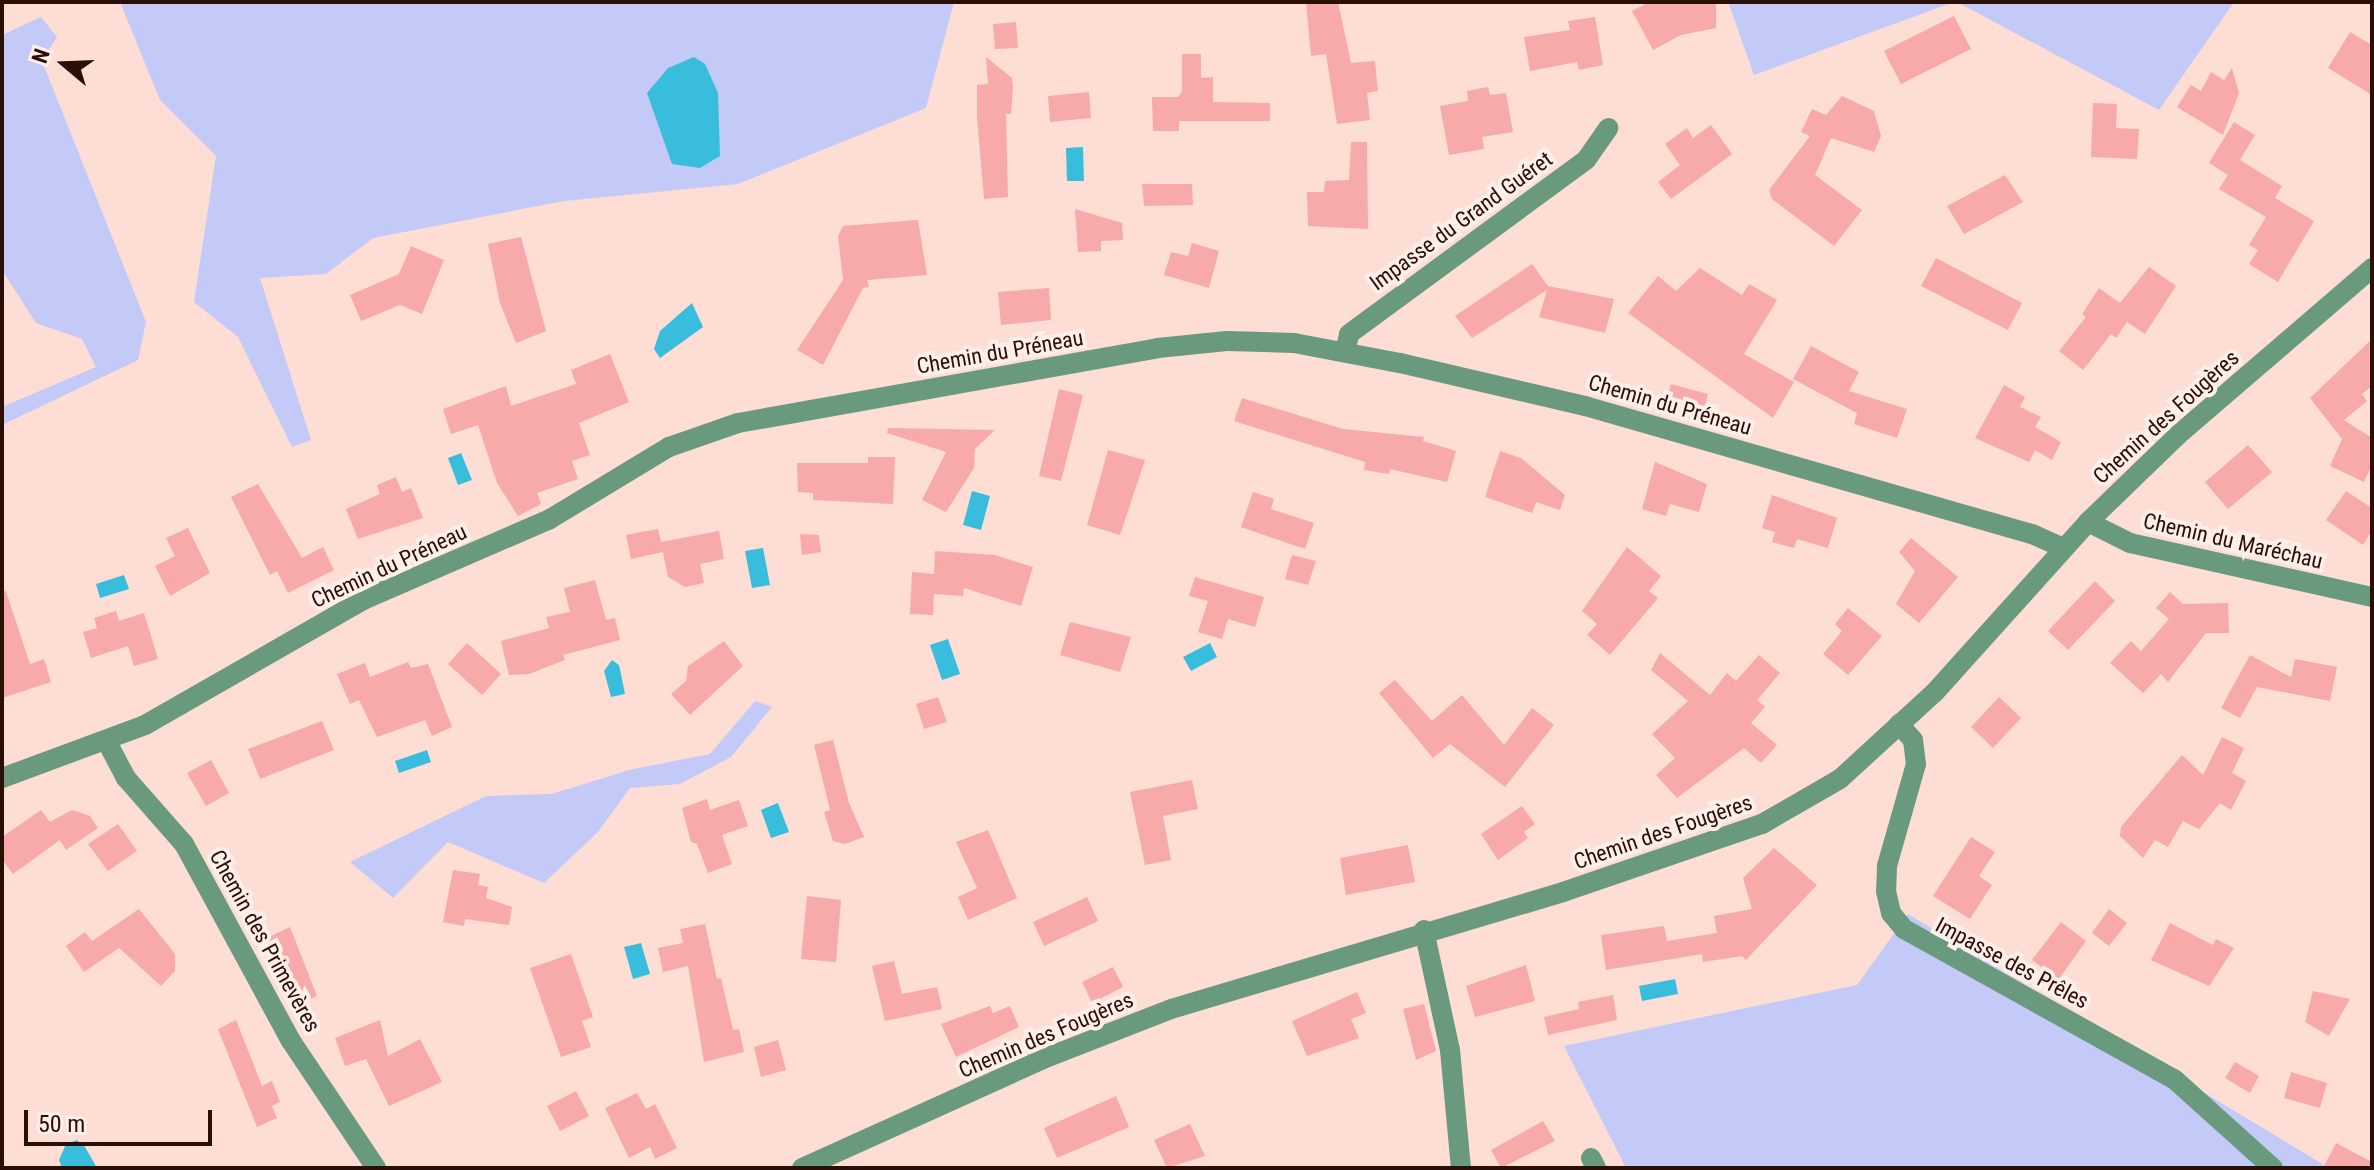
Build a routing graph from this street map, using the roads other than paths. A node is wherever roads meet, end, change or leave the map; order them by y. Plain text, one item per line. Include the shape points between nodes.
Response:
1 (1608, 128) dead end
2 (2372, 268) edge
3 (1345, 352) junction
4 (2088, 522) junction
5 (2063, 548) junction
6 (2372, 597) edge
7 (1899, 724) junction
8 (107, 742) junction
9 (2, 778) edge
10 (1424, 930) junction
11 (376, 1168) edge
12 (802, 1168) edge
13 (1461, 1168) edge
14 (2273, 1168) edge

1 - 3 street, Impasse du Grand Guéret via 1586,160 1349,334
2 - 4 street, Chemin des Fougères via 2178,435
3 - 5 street, Chemin du Préneau via 1585,406 2032,534
3 - 8 street, Chemin du Préneau via 1227,341 1158,348 738,423 669,447 550,519 363,600
4 - 5 street, Chemin des Fougères
4 - 6 street, Chemin du Maréchau via 2130,543
5 - 7 street, Chemin des Fougères
7 - 10 street, Chemin des Fougères via 1840,779 1762,824 1563,892
7 - 14 street, Impasse des Prêles via 1913,740 1916,764 1887,866 1886,891 1891,913 1904,929 2174,1079
8 - 9 street, Chemin du Préneau
8 - 11 street, Chemin des Primevères via 126,778 192,855 291,1041
10 - 12 street, Chemin des Fougères via 1171,1009 1043,1059
10 - 13 street via 1450,1050

